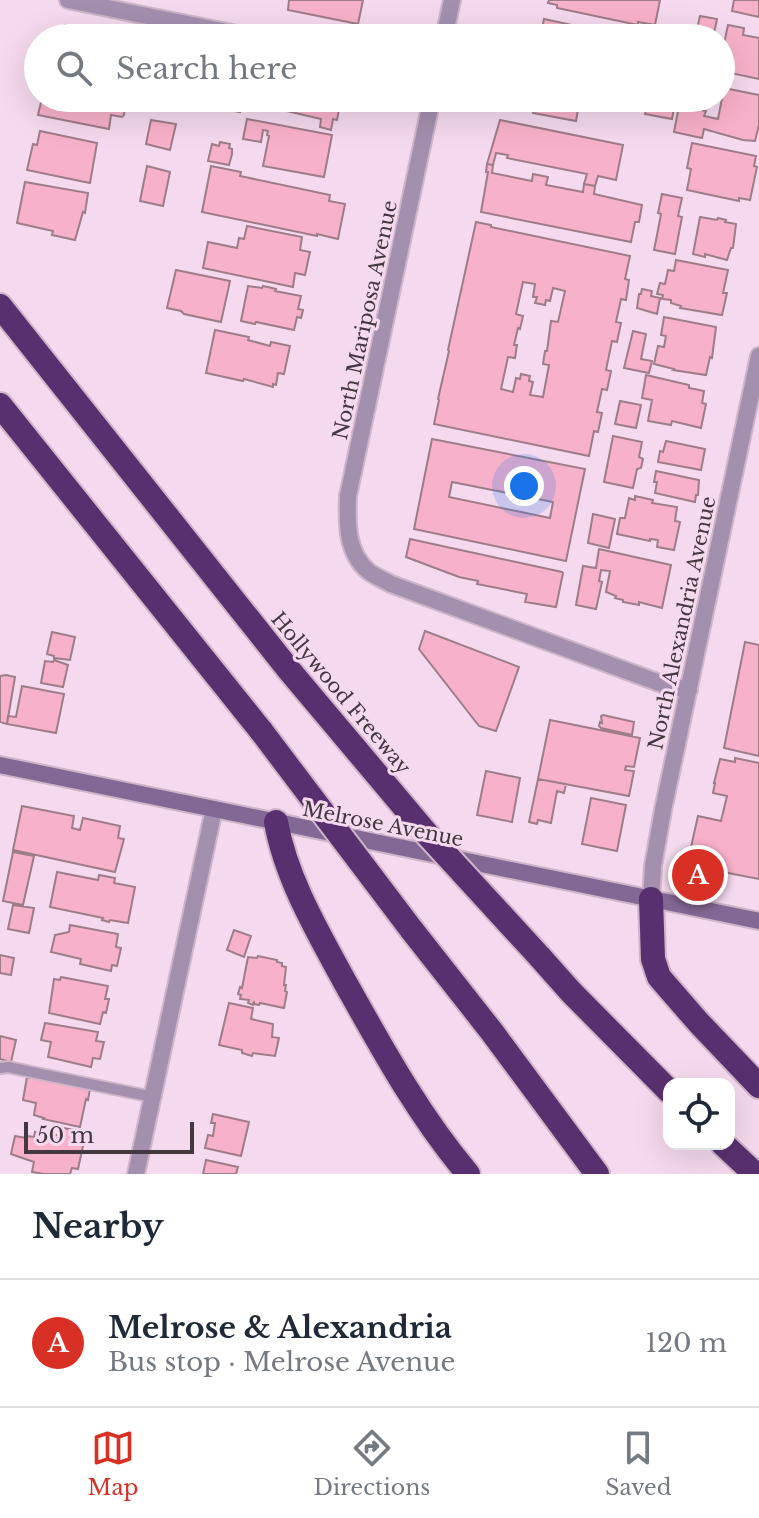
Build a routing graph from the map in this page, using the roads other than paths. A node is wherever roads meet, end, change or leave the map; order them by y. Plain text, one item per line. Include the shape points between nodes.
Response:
1 (68, 0) edge
2 (452, 0) edge
3 (187, 24) edge
4 (447, 24) edge
5 (429, 112) edge
6 (0, 306) edge
7 (759, 356) edge
8 (0, 405) edge
9 (689, 690) junction
10 (0, 765) edge
11 (214, 809) junction
12 (276, 822) junction
13 (651, 899) junction
14 (759, 921) edge
15 (0, 1068) edge
16 (663, 1085) edge
17 (759, 1086) edge
18 (153, 1097) junction
19 (729, 1150) edge
20 (136, 1174) edge
21 (468, 1174) edge
22 (597, 1174) edge
23 (755, 1174) edge

1 - 3 street
2 - 4 street
5 - 9 street, North Mariposa Avenue via 348,496 353,550 367,570 391,584
6 - 16 highway, Hollywood Freeway, bridge via 289,670 427,834
7 - 9 street, North Alexandria Avenue
8 - 22 highway, bridge via 262,732
9 - 13 street, North Alexandria Avenue via 658,838
10 - 11 main road, Melrose Avenue
11 - 12 main road, Melrose Avenue
11 - 18 street
12 - 13 main road, Melrose Avenue
12 - 21 highway via 285,857 338,970 405,1088
13 - 14 main road, Melrose Avenue
13 - 17 highway via 653,959 659,977
15 - 18 lane
18 - 20 street
19 - 23 highway

